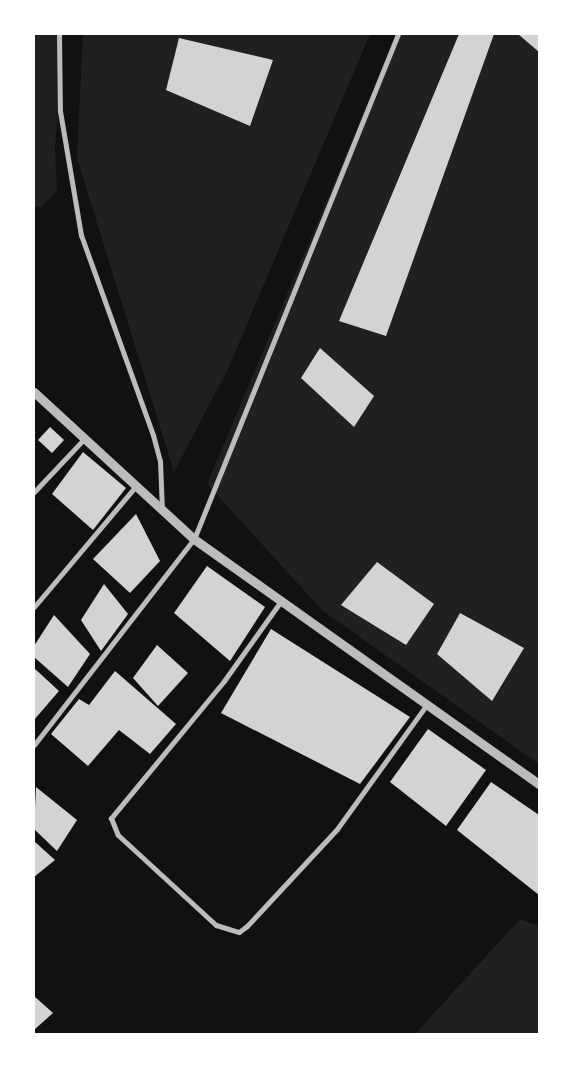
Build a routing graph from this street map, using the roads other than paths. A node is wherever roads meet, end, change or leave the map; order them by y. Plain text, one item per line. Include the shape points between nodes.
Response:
1 (59, 34) edge
2 (398, 34) edge
3 (34, 392) edge
4 (84, 439) junction
5 (136, 486) junction
6 (34, 492) edge
7 (162, 510) junction
8 (194, 539) junction
9 (281, 601) junction
10 (34, 607) edge
11 (427, 704) junction
12 (34, 745) edge
13 (539, 784) edge

1 - 7 street via 60,111 80,235 153,435 160,461
2 - 8 street
3 - 4 street
4 - 5 street
4 - 6 street
5 - 7 street
5 - 10 street
7 - 8 street
8 - 9 street
8 - 12 street
9 - 11 street
9 - 11 street via 224,681 111,818 118,835 216,925 239,932 248,926 336,828
11 - 13 street

